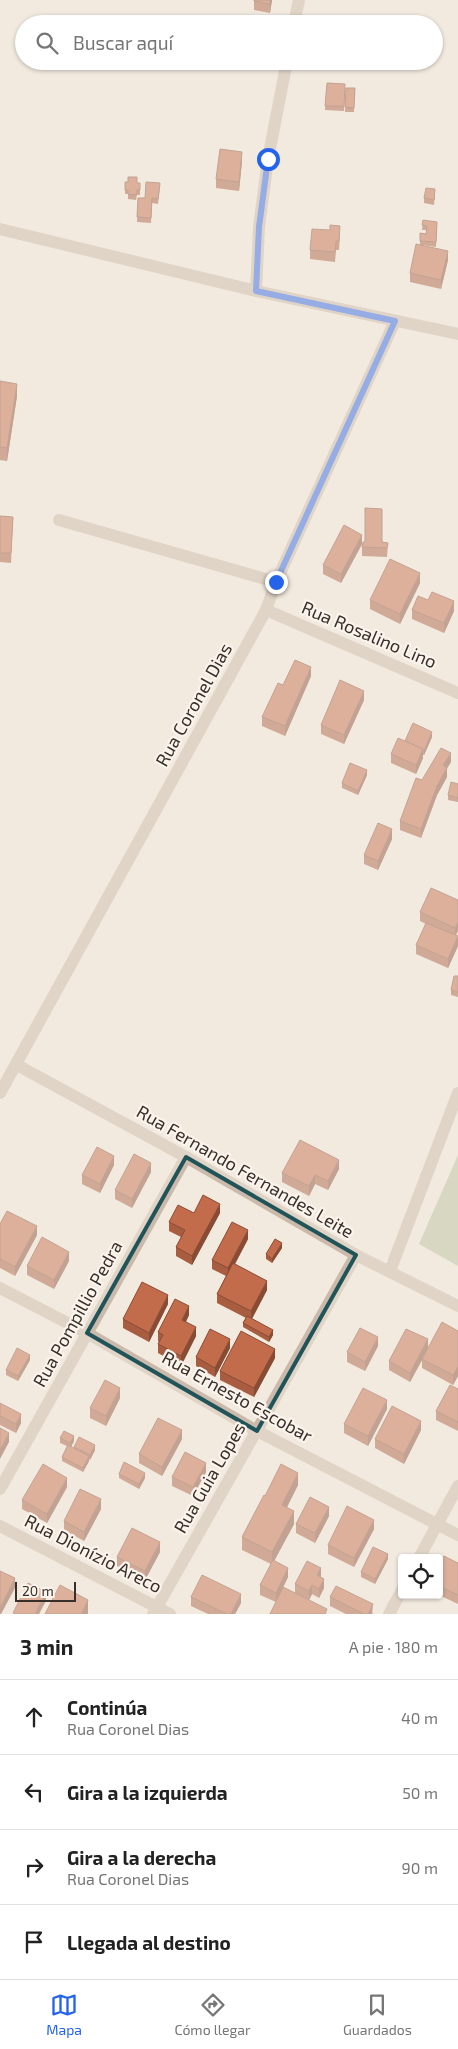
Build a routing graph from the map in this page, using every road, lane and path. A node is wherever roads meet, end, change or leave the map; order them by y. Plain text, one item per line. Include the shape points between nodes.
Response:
1 (299, 0) edge
2 (296, 15) edge
3 (285, 70) edge
4 (0, 229) edge
5 (256, 291) junction
6 (395, 321) junction
7 (458, 334) edge
8 (59, 520) dead end
9 (276, 582) junction
10 (266, 610) junction
11 (458, 693) edge
12 (17, 1065) junction
13 (0, 1093) edge
14 (458, 1093) edge
15 (186, 1157) junction
16 (356, 1255) junction
17 (390, 1271) junction
18 (0, 1288) edge
19 (458, 1306) edge
20 (87, 1333) junction
21 (257, 1431) junction
22 (458, 1486) edge
23 (0, 1489) edge
24 (437, 1524) junction
25 (0, 1526) edge
26 (458, 1535) edge
27 (421, 1554) edge
28 (398, 1597) edge
29 (155, 1610) edge
30 (170, 1614) edge
31 (389, 1614) edge

1 - 2 street
3 - 5 street via 268,159 259,227
4 - 5 street
5 - 6 street
6 - 7 street
6 - 9 street, Rua Coronel Dias
8 - 9 street
9 - 10 street, Rua Coronel Dias
10 - 11 street, Rua Rosalino Lino
10 - 12 street, Rua Coronel Dias
12 - 13 street, Rua Coronel Dias
12 - 15 street, Rua Fernando Fernandes Leite
14 - 17 street
15 - 16 street, Rua Fernando Fernandes Leite
15 - 20 street, Rua Pompillio Pedra
16 - 17 street, Rua Fernando Fernandes Leite
16 - 21 street, Rua Guia Lopes
17 - 19 street, Rua Fernando Fernandes Leite
18 - 20 street, Rua Ernesto Escobar
20 - 21 street, Rua Ernesto Escobar
20 - 23 street, Rua Pompillio Pedra
21 - 24 street, Rua Ernesto Escobar
21 - 29 street, Rua Guia Lopes
22 - 24 street
24 - 26 street, Rua Ernesto Escobar
24 - 27 street
25 - 29 street, Rua Dionízio Areco
28 - 31 street
29 - 30 street, Rua Dionízio Areco

